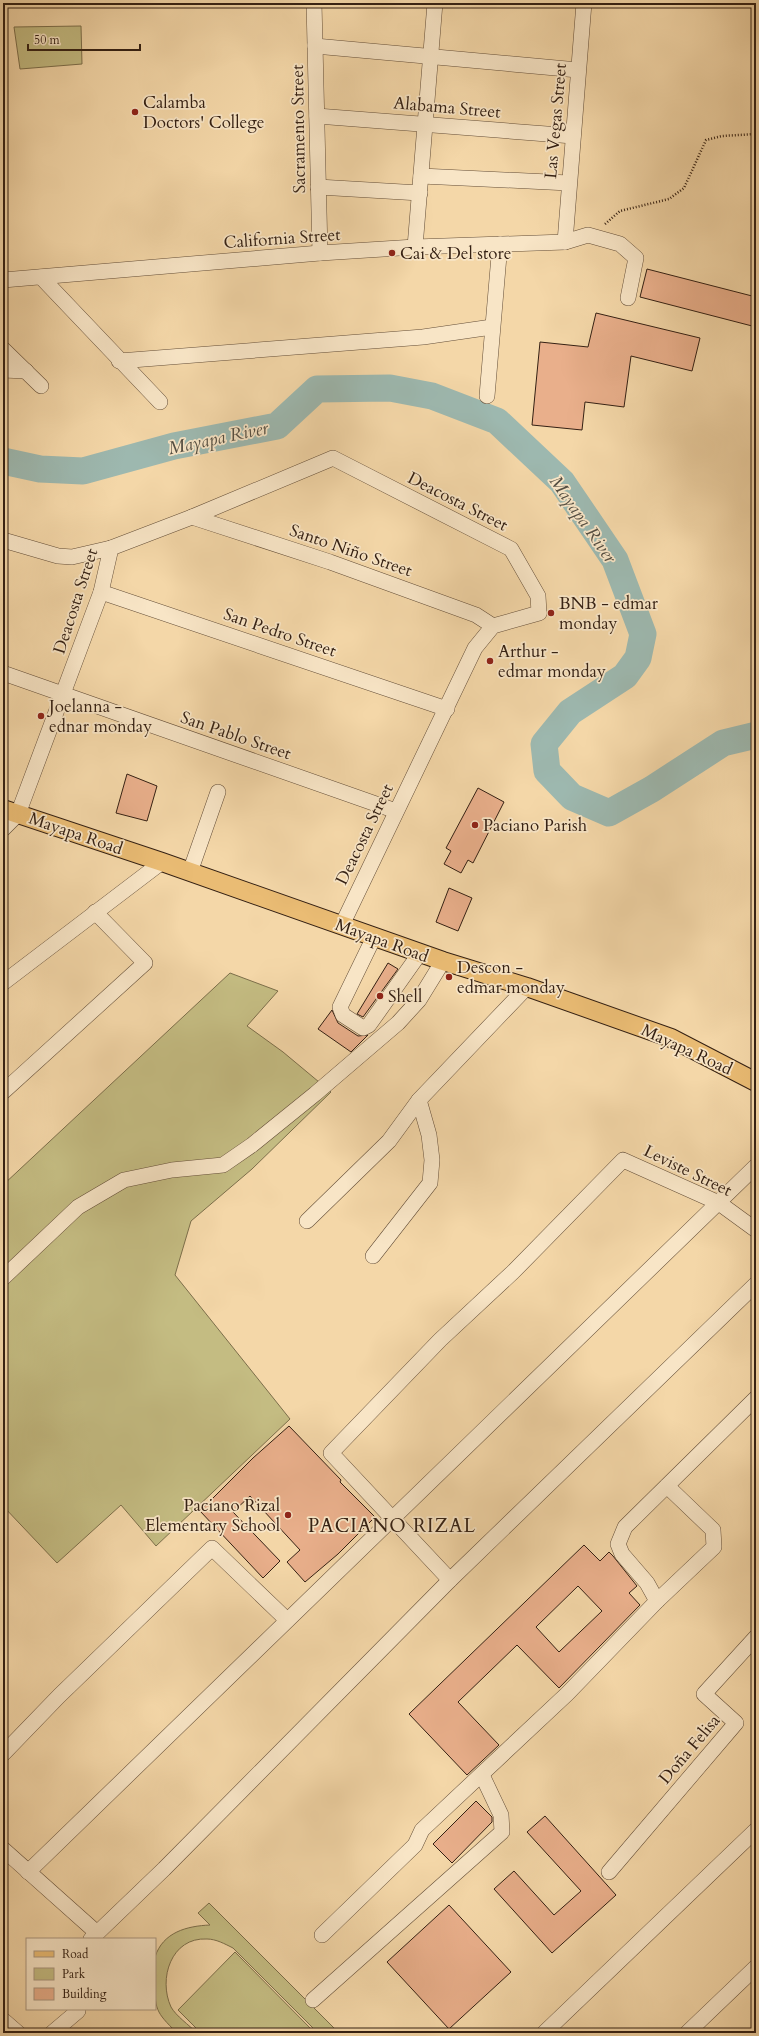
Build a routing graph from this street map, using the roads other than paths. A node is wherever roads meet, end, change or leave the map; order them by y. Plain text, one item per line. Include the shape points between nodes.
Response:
1 (314, 3) edge
2 (435, 3) edge
3 (584, 3) edge
4 (315, 46) junction
5 (431, 56) junction
6 (578, 70) junction
7 (317, 116) junction
8 (426, 123) junction
9 (573, 136) junction
10 (421, 176) junction
11 (570, 183) junction
12 (318, 187) junction
13 (420, 193) junction
14 (565, 242) junction
15 (500, 244) junction
16 (415, 247) junction
17 (320, 253) junction
18 (41, 277) junction
19 (3, 280) edge
20 (628, 298) dead end
21 (492, 327) junction
22 (3, 349) edge
23 (119, 361) junction
24 (3, 370) edge
25 (26, 371) junction
26 (40, 386) dead end
27 (486, 396) dead end
28 (160, 402) dead end
29 (192, 517) junction
30 (3, 540) edge
31 (111, 548) junction
32 (101, 592) junction
33 (494, 626) junction
34 (3, 673) edge
35 (63, 694) junction
36 (447, 709) junction
37 (218, 792) dead end
38 (11, 811) edge
39 (396, 811) junction
40 (3, 829) edge
41 (162, 862) junction
42 (190, 872) junction
43 (95, 912) junction
44 (342, 925) junction
45 (374, 937) junction
46 (420, 953) junction
47 (443, 962) junction
48 (3, 983) edge
49 (527, 987) junction
50 (756, 1082) edge
51 (3, 1092) edge
52 (419, 1100) junction
53 (756, 1166) edge
54 (719, 1203) junction
55 (306, 1221) dead end
56 (756, 1230) edge
57 (373, 1256) dead end
58 (3, 1278) edge
59 (756, 1284) edge
60 (756, 1398) edge
61 (667, 1486) junction
62 (393, 1518) junction
63 (450, 1580) junction
64 (657, 1601) junction
65 (287, 1620) junction
66 (756, 1637) edge
67 (3, 1754) edge
68 (482, 1775) junction
69 (756, 1830) edge
70 (3, 1849) edge
71 (28, 1872) junction
72 (610, 1872) dead end
73 (94, 1935) edge
74 (322, 1935) dead end
75 (756, 1967) edge
76 (313, 2000) dead end
77 (78, 2010) edge
78 (3, 2020) edge
79 (18, 2033) edge
80 (52, 2033) edge
81 (544, 2033) edge
82 (686, 2033) edge

1 - 4 street, Sacramento Street
2 - 5 street
3 - 6 street, Las Vegas Street
4 - 5 street
4 - 7 street, Sacramento Street
5 - 6 street
5 - 8 street
6 - 9 street, Las Vegas Street
7 - 8 street, Alabama Street
7 - 12 street, Sacramento Street
8 - 9 street, Alabama Street
8 - 10 street
9 - 11 street, Las Vegas Street
10 - 11 street
10 - 13 street
11 - 14 street, Las Vegas Street
12 - 13 street
12 - 17 street, Sacramento Street
13 - 16 street
14 - 15 street, California Street
14 - 20 street, California Street via 588,234 620,244 636,258
15 - 16 street, California Street
15 - 21 street
16 - 17 street, California Street
17 - 18 street, California Street
18 - 19 street, California Street
18 - 23 street
21 - 23 street via 423,337
21 - 27 street
22 - 25 street
23 - 28 street
24 - 25 street
25 - 26 street
29 - 31 street, Deacosta Street
29 - 33 street, Santo Niño Street via 330,562 476,615
29 - 33 street, Deacosta Street via 334,458 511,549 538,596 539,613
30 - 31 street via 72,558
31 - 32 street, Deacosta Street
32 - 35 street, Deacosta Street
32 - 36 street, San Pedro Street
33 - 36 street, Deacosta Street via 475,648
34 - 35 street, San Pablo Street
35 - 38 street, Deacosta Street
35 - 39 street, San Pablo Street
36 - 39 street, Deacosta Street
37 - 42 street
38 - 40 street
38 - 41 main road, Mayapa Road
39 - 44 street, Deacosta Street
41 - 42 main road, Mayapa Road
41 - 43 street
42 - 44 main road, Mayapa Road
43 - 48 street
43 - 51 street via 145,962
44 - 45 main road, Mayapa Road
45 - 46 main road, Mayapa Road
45 - 46 street via 340,1007 343,1015 363,1028 369,1025
46 - 47 main road, Mayapa Road
47 - 49 main road, Mayapa Road
47 - 58 street via 420,1000 398,1023 252,1145 223,1165 172,1170 124,1180 78,1207
49 - 50 main road, Mayapa Road via 671,1038
49 - 52 street
52 - 55 street via 389,1141
52 - 57 street via 429,1135 432,1160 430,1184
53 - 54 street
54 - 56 street, Leviste Street
54 - 62 street
54 - 62 street, Leviste Street via 623,1160 513,1272 440,1340 331,1453
59 - 63 street
60 - 61 street
61 - 64 street via 625,1527 618,1544 622,1554 647,1583
61 - 64 street via 713,1530 714,1547
62 - 63 street
62 - 65 street
63 - 73 street via 164,1869
64 - 68 street via 567,1694
65 - 67 street via 212,1548
65 - 71 street
66 - 72 street, Doña Felisa via 704,1694 736,1723
68 - 74 street via 422,1830 415,1845
68 - 76 street via 501,1815 502,1832
69 - 81 street
70 - 71 street
71 - 73 street
75 - 82 street
77 - 80 street
78 - 79 street

